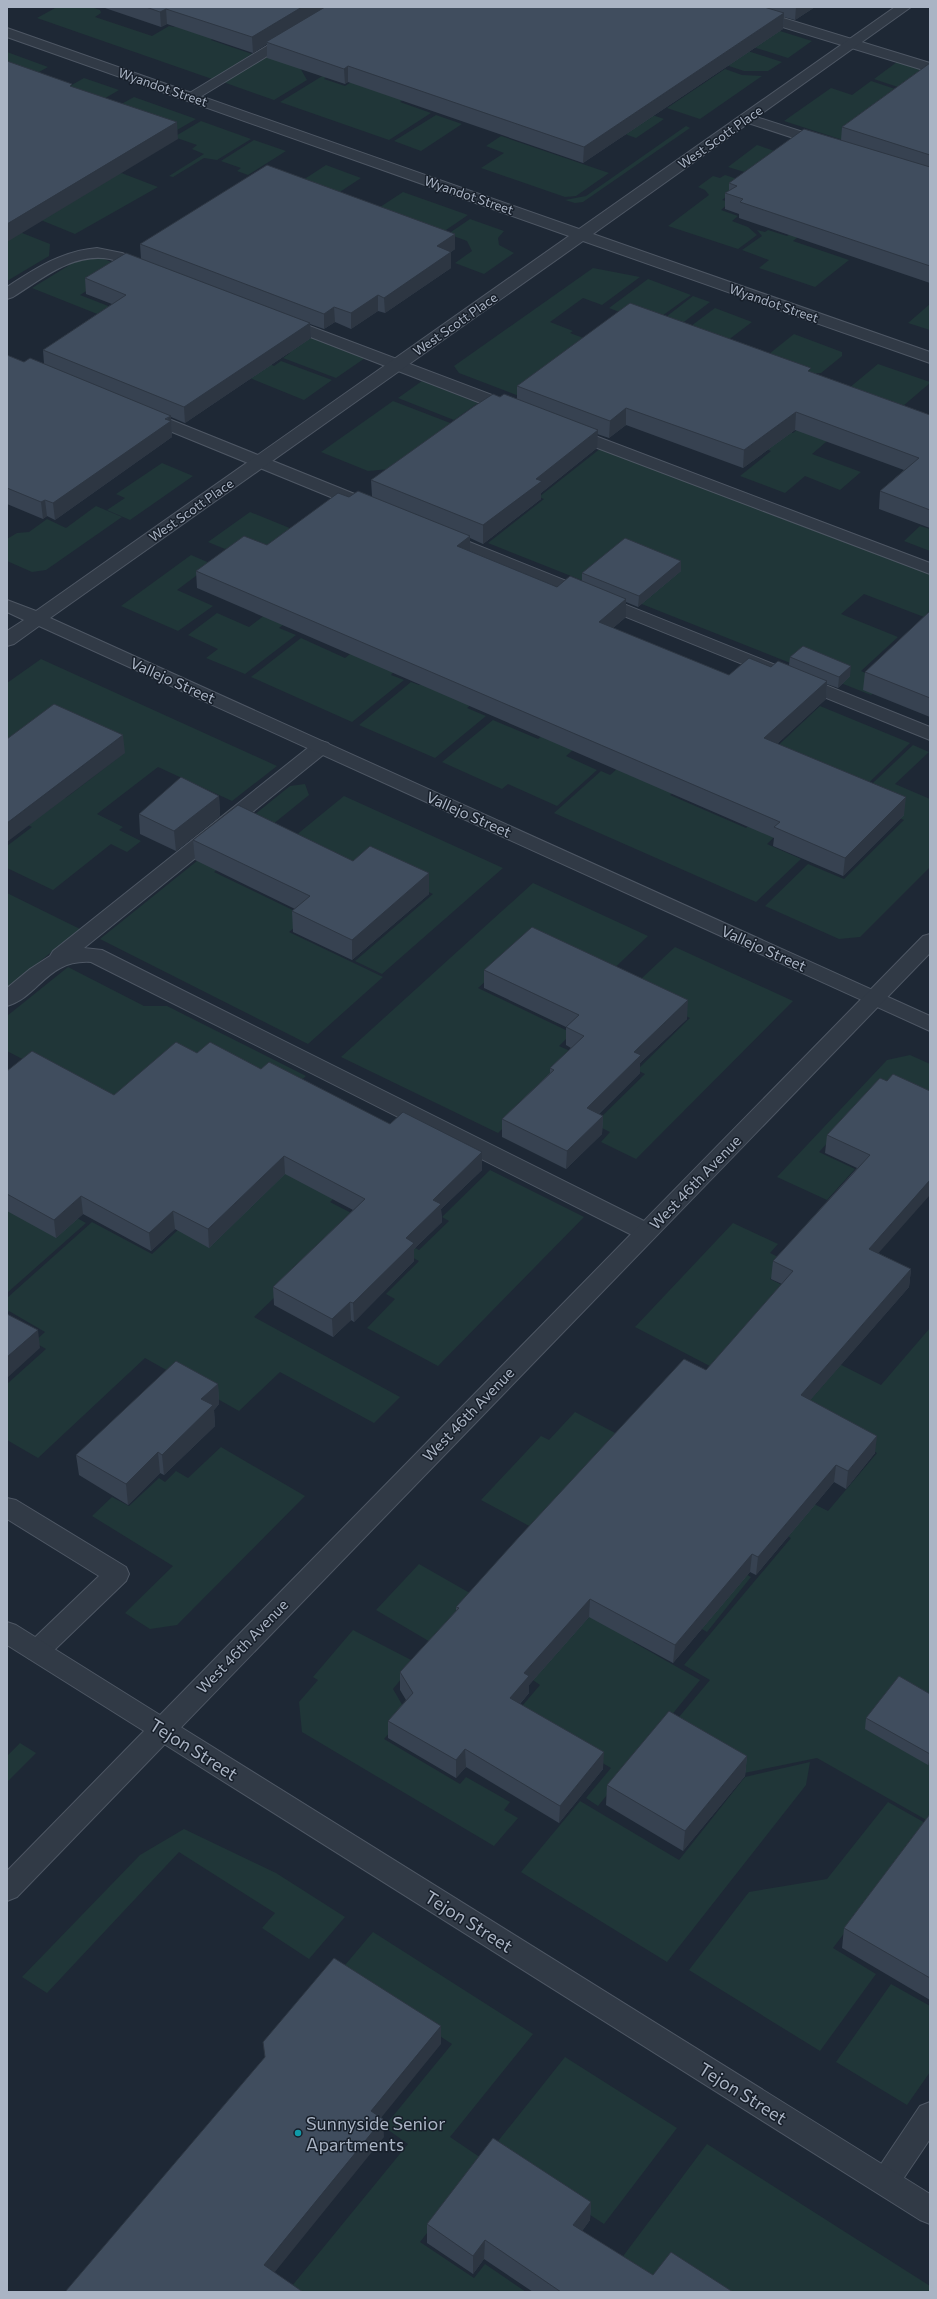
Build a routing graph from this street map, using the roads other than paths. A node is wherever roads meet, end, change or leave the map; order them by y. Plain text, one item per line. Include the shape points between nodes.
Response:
1 (342, 7) edge
2 (732, 7) edge
3 (904, 7) edge
4 (7, 32) edge
5 (851, 44) junction
6 (930, 68) edge
7 (190, 96) junction
8 (747, 118) junction
9 (839, 148) edge
10 (581, 235) junction
11 (159, 273) edge
12 (7, 294) edge
13 (269, 315) edge
14 (930, 358) edge
15 (397, 365) junction
16 (132, 408) edge
17 (528, 415) edge
18 (557, 426) edge
19 (260, 462) junction
20 (383, 512) edge
21 (427, 530) edge
22 (930, 570) edge
23 (7, 605) edge
24 (37, 619) junction
25 (7, 640) edge
26 (930, 734) edge
27 (321, 747) junction
28 (99, 925) junction
29 (930, 941) edge
30 (105, 959) junction
31 (52, 963) junction
32 (874, 998) junction
33 (7, 999) edge
34 (930, 1024) edge
35 (646, 1232) junction
36 (7, 1507) edge
37 (7, 1632) edge
38 (37, 1651) junction
39 (162, 1729) junction
40 (7, 1888) edge
41 (930, 2114) edge
42 (885, 2182) junction
43 (930, 2210) edge

1 - 7 street
2 - 5 street
3 - 5 street, West Scott Place
4 - 7 street, Wyandot Street
5 - 6 street
5 - 8 street, West Scott Place
7 - 10 street, Wyandot Street
8 - 9 street
8 - 10 street, West Scott Place
10 - 14 street, Wyandot Street
10 - 15 street, West Scott Place
11 - 12 street via 112,255 86,254 62,260
13 - 15 street
15 - 17 street
15 - 19 street, West Scott Place
16 - 19 street
18 - 22 street
19 - 20 street
19 - 24 street, West Scott Place
21 - 26 street
23 - 24 street, Vallejo Street
24 - 25 street, West Scott Place
24 - 27 street, Vallejo Street
27 - 28 street
27 - 32 street, Vallejo Street
28 - 30 street via 90,940 91,947
28 - 31 street
29 - 32 street, West 46th Avenue
30 - 31 street via 95,955 72,954
30 - 35 street
31 - 33 street
32 - 34 street, Vallejo Street
32 - 35 street, West 46th Avenue
35 - 39 street, West 46th Avenue
36 - 38 street via 117,1574
37 - 38 street, Tejon Street
38 - 39 street, Tejon Street
39 - 40 street, West 46th Avenue
39 - 42 street, Tejon Street
41 - 42 street
42 - 43 street, Tejon Street

